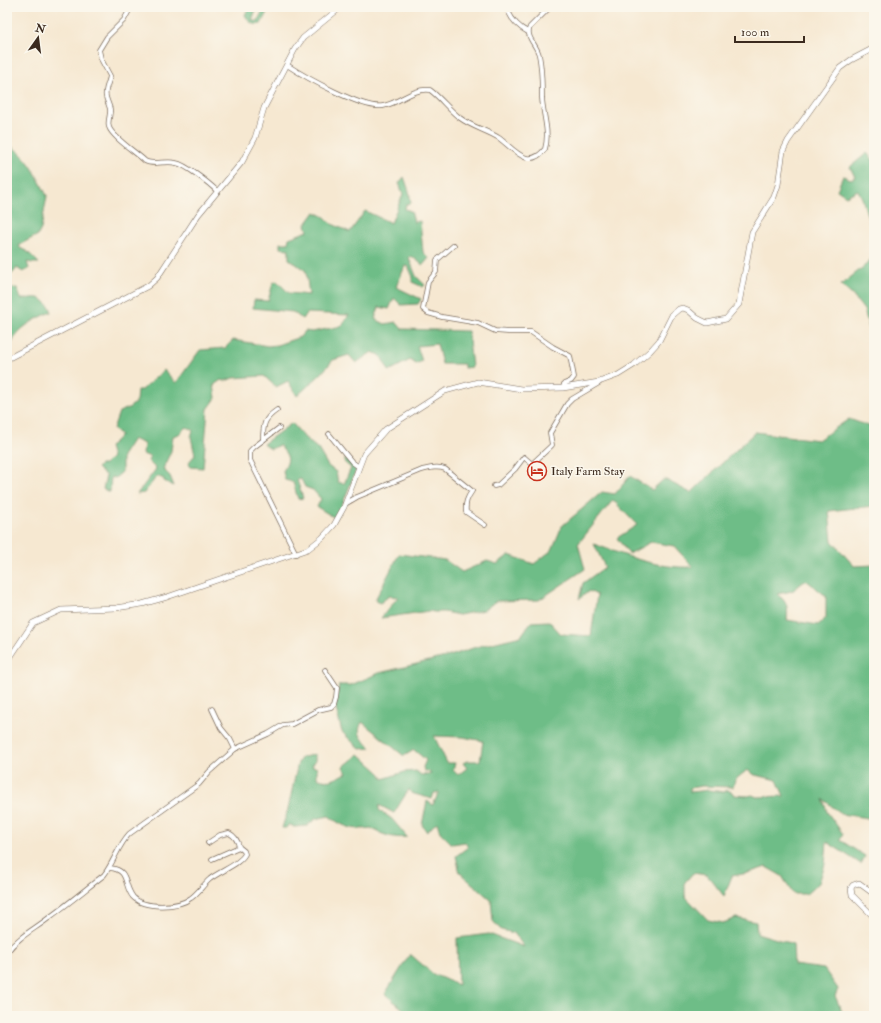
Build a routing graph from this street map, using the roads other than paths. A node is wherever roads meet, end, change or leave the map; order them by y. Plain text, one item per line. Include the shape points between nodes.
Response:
1 (131, 7) edge
2 (341, 7) edge
3 (509, 7) edge
4 (550, 7) edge
5 (528, 32) junction
6 (874, 48) edge
7 (287, 66) junction
8 (217, 191) junction
9 (454, 245) dead end
10 (7, 358) edge
11 (599, 382) junction
12 (563, 388) junction
13 (277, 410) dead end
14 (280, 428) dead end
15 (329, 434) dead end
16 (264, 440) junction
17 (532, 464) junction
18 (359, 467) junction
19 (537, 471) dead end
20 (494, 486) dead end
21 (345, 504) junction
22 (485, 525) dead end
23 (296, 554) junction
24 (7, 664) edge
25 (325, 670) dead end
26 (212, 709) dead end
27 (235, 749) junction
28 (208, 843) dead end
29 (239, 847) junction
30 (212, 859) dead end
31 (110, 868) junction
32 (874, 894) edge
33 (874, 917) edge
34 (7, 952) edge

1 - 8 street via 124,20 107,37 99,50 110,76 106,91 110,107 109,129 145,161 177,163
2 - 7 street via 303,38
3 - 5 street via 510,16
4 - 5 street
5 - 7 street via 539,53 547,134 545,149 538,156 531,158 520,156 498,138 460,118 430,90 409,94 388,104 376,106 356,101
6 - 11 street via 840,68 788,141 774,197 752,232 739,304 726,319 707,323 696,318 688,310 679,309 672,315 659,341 650,351 618,375
7 - 8 street via 264,108 255,138 242,162
8 - 10 street via 198,215 158,278 148,286
9 - 12 street via 437,260 436,272 428,282 423,309 442,317 478,323 495,331 531,332 570,356 574,377 564,384
11 - 12 street
11 - 17 street via 569,401 550,434 552,445
12 - 18 street via 521,389 478,382 445,392 386,429 364,454
13 - 16 street via 268,416 264,424
14 - 16 street
15 - 18 street
16 - 23 street via 250,451 250,460
17 - 19 street
17 - 20 street via 524,458 498,486
18 - 21 street
21 - 22 street via 422,470 441,468 472,491 465,506 466,512
21 - 23 street via 334,525 322,538 308,549
23 - 24 street via 142,604 116,608 62,610 34,623
25 - 27 street via 337,688 331,707 318,710 292,724 283,725
26 - 27 street
27 - 31 street via 199,784 129,834
28 - 29 street via 220,834 229,833 236,838
29 - 30 street
29 - 31 street via 245,854 240,860 210,880 190,898 176,904 152,905 139,901 130,892 123,874 116,868
31 - 34 street via 50,918 15,942
32 - 33 street via 859,883 851,888 852,894

